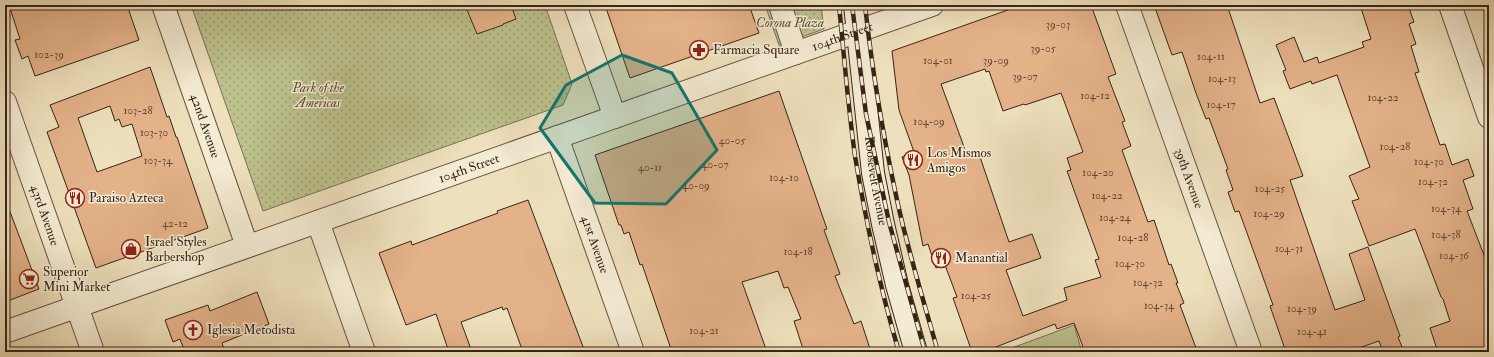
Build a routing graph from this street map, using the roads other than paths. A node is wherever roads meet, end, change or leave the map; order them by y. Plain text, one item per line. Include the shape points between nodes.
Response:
1 (163, 5) edge
2 (575, 5) edge
3 (780, 5) edge
4 (855, 5) edge
5 (932, 5) edge
6 (1127, 5) edge
7 (1450, 5) edge
8 (858, 31) junction
9 (796, 53) junction
10 (5, 102) edge
11 (615, 117) junction
12 (1489, 117) edge
13 (557, 137) junction
14 (318, 222) junction
15 (247, 246) junction
16 (77, 306) junction
17 (5, 332) edge
18 (93, 352) edge
19 (364, 352) edge
20 (633, 352) edge
21 (916, 352) edge
22 (1251, 352) edge

1 - 15 street, 42nd Avenue
2 - 11 street
3 - 9 street
4 - 8 street, Roosevelt Avenue
5 - 8 street, 104th Street
6 - 22 street, 39th Avenue
7 - 12 street
8 - 9 street, 104th Street
8 - 21 street, Roosevelt Avenue via 873,173 897,285
9 - 11 street, 104th Street
10 - 16 street, 43rd Avenue
11 - 13 street, 104th Street
13 - 14 street, 104th Street
13 - 20 street, 41st Avenue
14 - 15 street, 104th Street
14 - 19 street
15 - 16 street, 104th Street
16 - 17 street, 104th Street
16 - 18 street, 43rd Avenue

